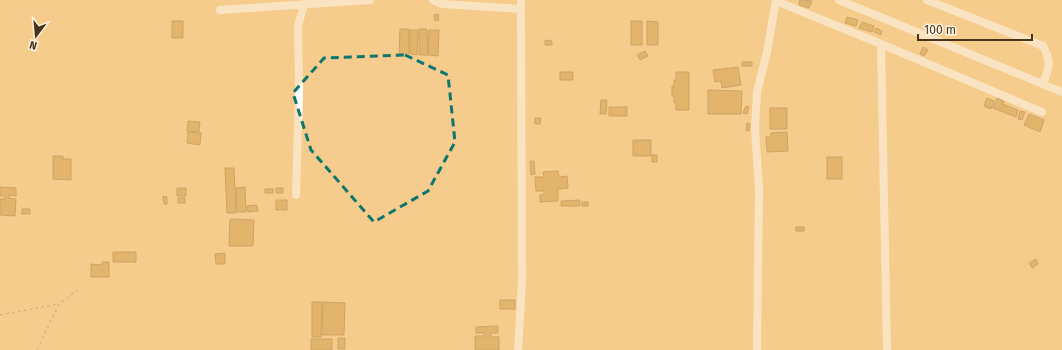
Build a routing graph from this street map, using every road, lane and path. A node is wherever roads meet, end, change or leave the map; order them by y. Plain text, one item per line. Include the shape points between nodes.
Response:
1 (370, 0) edge
2 (433, 0) edge
3 (776, 0) edge
4 (839, 0) edge
5 (927, 0) edge
6 (304, 4) junction
7 (522, 4) edge
8 (220, 10) dead end
9 (882, 44) junction
10 (1043, 84) junction
11 (1062, 92) edge
12 (1042, 112) dead end
13 (296, 194) dead end
14 (77, 290) dead end
15 (59, 304) junction
16 (0, 315) edge
17 (37, 350) edge
18 (518, 350) edge
19 (757, 350) edge
20 (887, 350) edge

1 - 6 street
2 - 7 street via 442,4
3 - 9 street
3 - 19 street via 757,92 755,128 759,189
4 - 10 street
5 - 10 street via 1043,46 1049,56 1049,67
6 - 8 street
6 - 13 street via 298,26
7 - 18 street via 522,283
9 - 12 street
9 - 20 street
10 - 11 street
14 - 15 path
15 - 16 path
15 - 17 path

